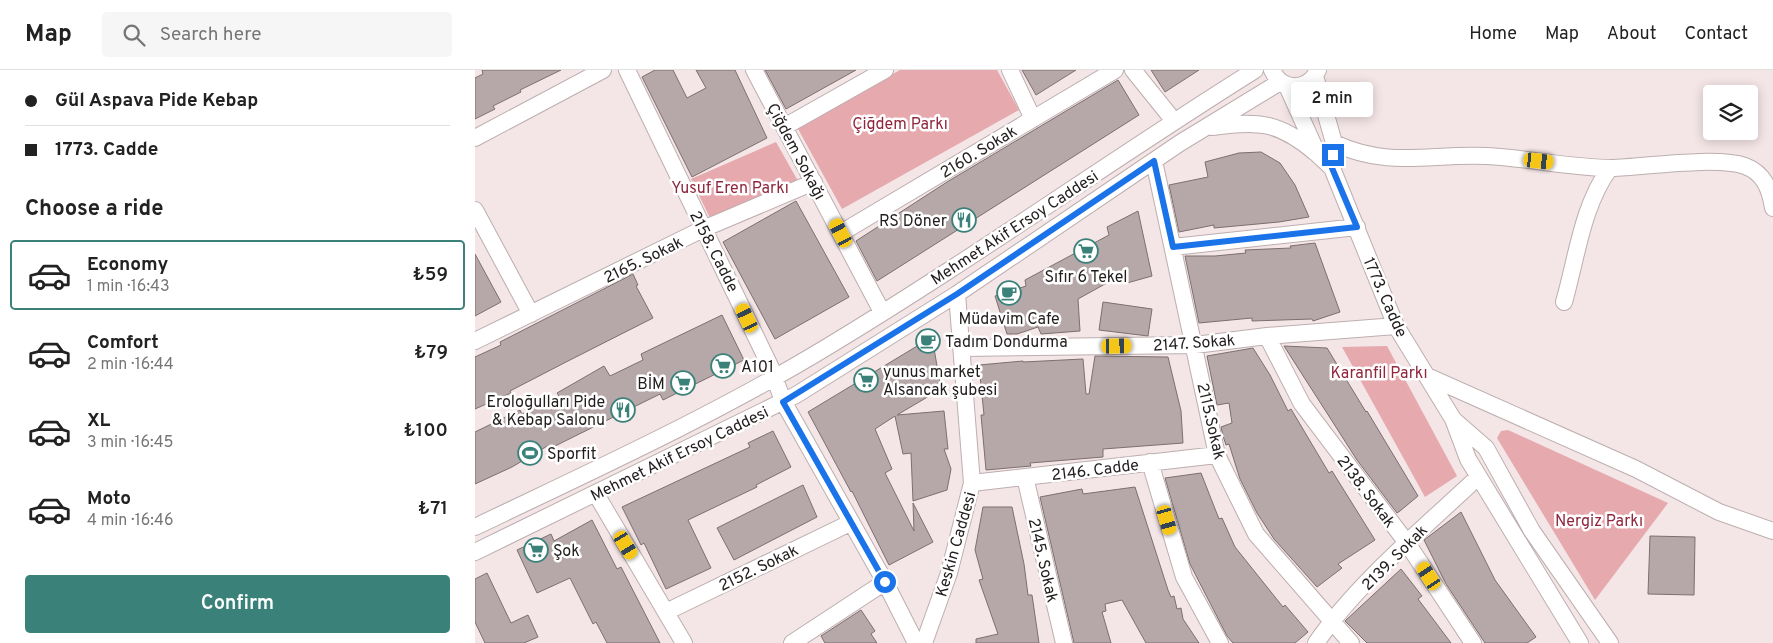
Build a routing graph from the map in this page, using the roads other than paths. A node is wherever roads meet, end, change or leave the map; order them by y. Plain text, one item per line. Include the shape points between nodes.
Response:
1 (603, 70) edge
2 (627, 70) edge
3 (754, 70) edge
4 (885, 70) edge
5 (1010, 70) edge
6 (1115, 70) edge
7 (1133, 70) edge
8 (1255, 70) edge
9 (1317, 73) edge
10 (1280, 79) edge
11 (1033, 119) junction
12 (1174, 121) junction
13 (785, 127) junction
14 (1205, 128) junction
15 (475, 138) edge
16 (1334, 143) junction
17 (1318, 155) junction
18 (1154, 161) junction
19 (1332, 168) junction
20 (1610, 168) junction
21 (814, 182) junction
22 (1773, 208) edge
23 (475, 210) edge
24 (1357, 227) junction
25 (703, 229) junction
26 (841, 233) junction
27 (1173, 247) junction
28 (957, 294) junction
29 (1564, 302) dead end
30 (883, 312) junction
31 (531, 314) junction
32 (1396, 326) junction
33 (1267, 336) junction
34 (475, 341) edge
35 (1195, 345) junction
36 (962, 348) junction
37 (1427, 376) junction
38 (775, 377) junction
39 (783, 402) junction
40 (1453, 419) junction
41 (1217, 455) junction
42 (1150, 462) junction
43 (1025, 477) junction
44 (1478, 477) junction
45 (972, 483) junction
46 (596, 494) junction
47 (850, 522) junction
48 (475, 527) edge
49 (1773, 531) edge
50 (1407, 543) junction
51 (475, 552) edge
52 (885, 582) junction
53 (666, 612) junction
54 (1331, 622) junction
55 (684, 643) edge
56 (792, 643) edge
57 (916, 643) edge
58 (924, 643) edge
59 (1064, 643) edge
60 (1220, 643) edge
61 (1316, 643) edge
62 (1351, 643) edge
63 (1473, 643) edge
64 (1580, 643) edge
65 (1610, 643) edge

1 - 15 street
2 - 25 street, 2158. Cadde
3 - 13 street, Çiğdem Sokağı
4 - 13 street
5 - 11 street
6 - 11 street, 2160. Sokak
7 - 12 street
8 - 12 street, Mehmet Akif Ersoy Caddesi
9 - 10 street, Mehmet Akif Ersoy Caddesi via 1303,85
9 - 16 street, 1773. Cadde
10 - 14 street, Mehmet Akif Ersoy Caddesi
10 - 17 street, 1773. Cadde
11 - 26 street, 2160. Sokak
12 - 30 street, Mehmet Akif Ersoy Caddesi
13 - 21 street, Çiğdem Sokağı
14 - 17 street via 1257,123 1281,129
14 - 18 street, Mehmet Akif Ersoy Caddesi
16 - 19 street, 1773. Cadde
16 - 20 street via 1354,152 1396,160 1486,156
17 - 19 street, 1773. Cadde
18 - 27 street, 2115.Sokak
18 - 28 street, Mehmet Akif Ersoy Caddesi
19 - 24 street, 1773. Cadde
20 - 22 street via 1714,163 1745,166 1762,177 1771,193
20 - 29 street via 1597,186 1581,233
21 - 25 street, 2165. Sokak
21 - 26 street, Çiğdem Sokağı
23 - 31 street
24 - 27 street
24 - 32 street, 1773. Cadde
25 - 31 street, 2165. Sokak
25 - 38 street, 2158. Cadde
26 - 30 street, Çiğdem Sokağı
27 - 35 street, 2115.Sokak
28 - 36 street, Keskin Caddesi
28 - 39 street, Mehmet Akif Ersoy Caddesi
30 - 38 street, Mehmet Akif Ersoy Caddesi
31 - 34 street, 2165. Sokak
32 - 33 street, 2147. Sokak
32 - 37 street, 1773. Cadde
33 - 35 street, 2147. Sokak
33 - 50 street, 2138. Sokak via 1302,404
35 - 36 street, 2147. Sokak
35 - 41 street, 2115.Sokak
36 - 45 street, Keskin Caddesi
37 - 40 street, 1773. Cadde
37 - 49 street via 1636,470 1719,512
38 - 39 street, 2158. Cadde
38 - 48 street, Mehmet Akif Ersoy Caddesi via 629,453
39 - 46 street, Mehmet Akif Ersoy Caddesi
39 - 47 street, 2158. Cadde
40 - 44 street, 1773. Cadde
40 - 65 street, 1773. Cadde via 1486,448 1532,531
41 - 42 street, 2146. Cadde
41 - 54 street, 2115.Sokak via 1256,534
42 - 43 street, 2146. Cadde
42 - 60 street via 1183,577
43 - 45 street, 2146. Cadde
43 - 59 street, 2145. Sokak
44 - 50 street, 2139. Sokak
44 - 64 street, 1773. Cadde
45 - 58 street, Keskin Caddesi via 949,573
46 - 51 street, Mehmet Akif Ersoy Caddesi
46 - 53 street
47 - 52 street, 2158. Cadde
47 - 53 street, 2152. Sokak
50 - 54 street, 2139. Sokak
50 - 63 street, 2138. Sokak
52 - 56 street
52 - 57 street, 2158. Cadde
53 - 55 street
54 - 61 street, 2139. Sokak
54 - 62 street, 2115.Sokak

